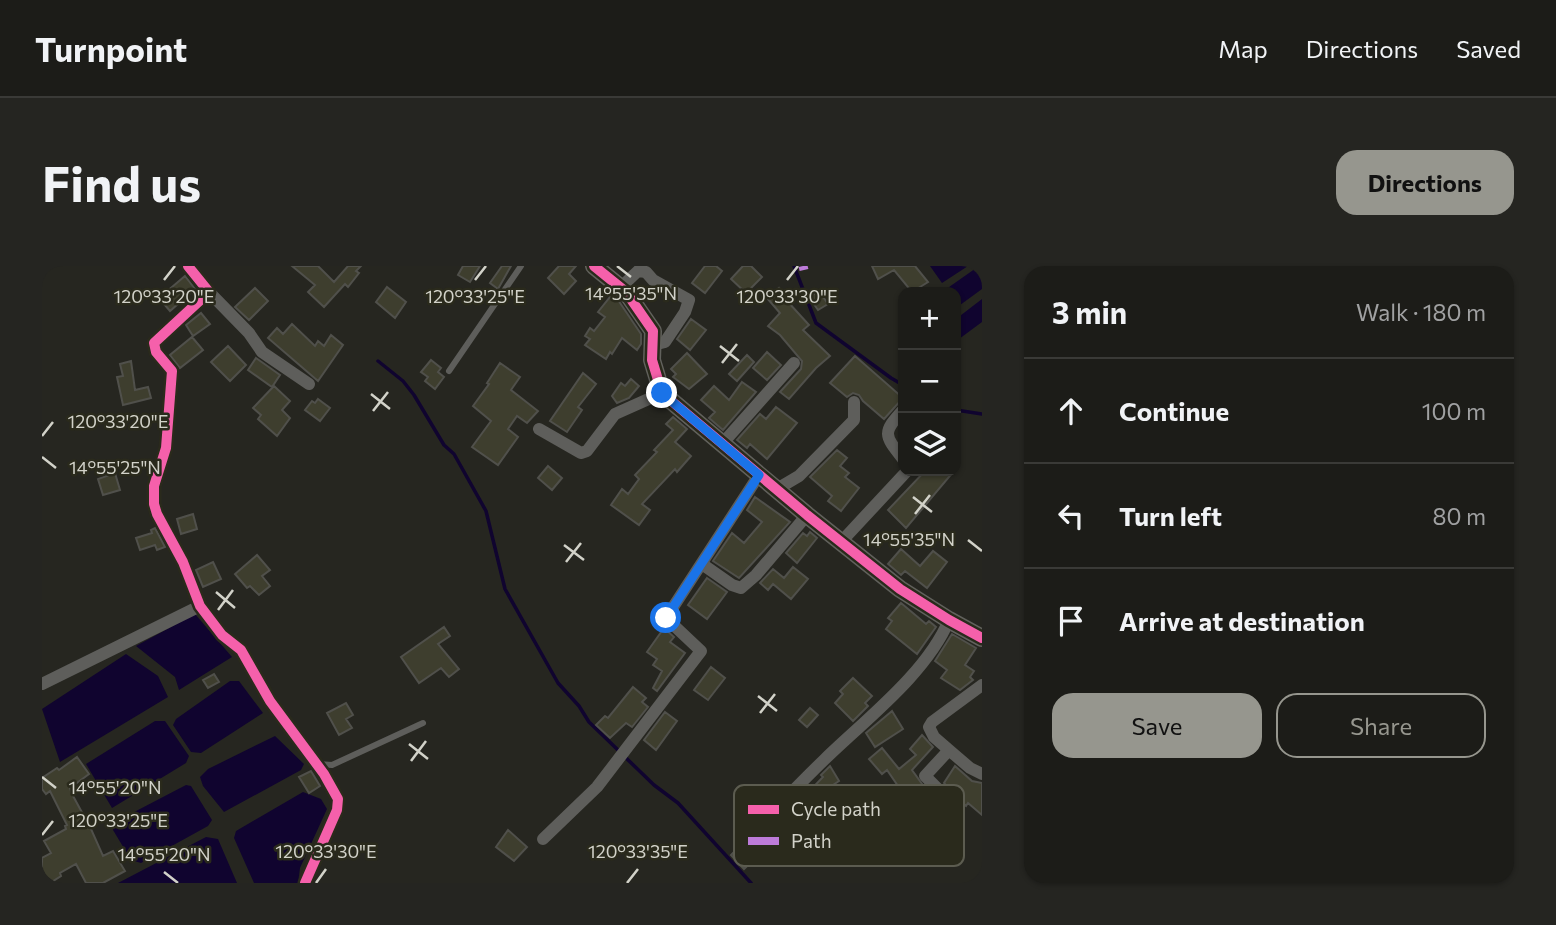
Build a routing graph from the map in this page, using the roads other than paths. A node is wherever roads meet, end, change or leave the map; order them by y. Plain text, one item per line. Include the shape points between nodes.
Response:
1 (188, 266) edge
2 (521, 266) edge
3 (594, 266) edge
4 (621, 287) junction
5 (209, 292) junction
6 (653, 345) junction
7 (794, 363) dead end
8 (449, 371) dead end
9 (309, 384) dead end
10 (662, 393) junction
11 (855, 402) dead end
12 (898, 416) edge
13 (539, 429) dead end
14 (722, 444) junction
15 (898, 454) edge
16 (759, 475) junction
17 (905, 476) edge
18 (776, 489) junction
19 (807, 515) junction
20 (841, 542) junction
21 (702, 565) junction
22 (200, 606) junction
23 (949, 621) junction
24 (982, 638) edge
25 (42, 684) edge
26 (982, 685) edge
27 (423, 723) dead end
28 (948, 750) junction
29 (316, 763) junction
30 (982, 774) edge
31 (799, 785) edge
32 (934, 785) edge
33 (543, 839) dead end
34 (305, 883) edge

1 - 5 street
2 - 8 lane
3 - 4 street
4 - 6 street via 653,331
4 - 6 street via 638,271 646,272 653,281 690,300 665,342
5 - 9 street via 262,352
5 - 22 street via 154,343 172,371 166,448 154,486 154,504
6 - 10 street via 652,360
7 - 14 street
10 - 13 street via 615,415 581,453
10 - 14 street
11 - 18 street via 854,420 799,476
12 - 15 street via 887,435
14 - 16 street
16 - 18 street
16 - 21 street
17 - 20 street
18 - 19 street
19 - 20 street
19 - 21 street via 741,588
20 - 23 street
21 - 33 street via 666,618 701,651 597,787
22 - 25 street
22 - 29 street via 222,635 241,650 270,701
23 - 24 street
23 - 31 street via 941,639 899,690
26 - 28 street via 929,727
27 - 29 lane via 332,765
28 - 30 street
28 - 32 street via 925,776
29 - 34 street via 338,799 337,810

